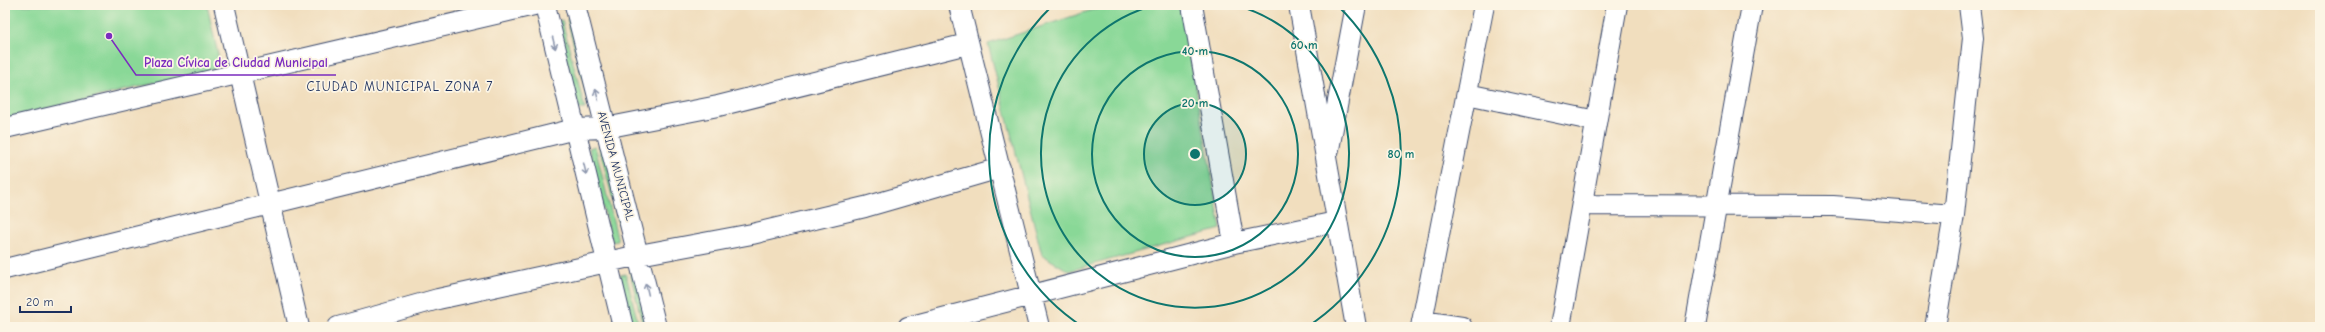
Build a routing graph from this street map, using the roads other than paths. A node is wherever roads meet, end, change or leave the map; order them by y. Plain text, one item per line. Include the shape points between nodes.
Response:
1 (224, 5) edge
2 (534, 5) edge
3 (545, 5) edge
4 (575, 5) edge
5 (959, 5) edge
6 (1192, 5) edge
7 (1298, 5) edge
8 (1356, 5) edge
9 (1484, 5) edge
10 (1617, 5) edge
11 (1752, 5) edge
12 (1968, 5) edge
13 (967, 44) junction
14 (241, 74) junction
15 (1467, 94) junction
16 (1596, 121) junction
17 (5, 128) edge
18 (605, 128) junction
19 (575, 129) junction
20 (1327, 163) junction
21 (1000, 168) junction
22 (271, 205) junction
23 (1583, 205) junction
24 (1717, 206) junction
25 (1954, 215) junction
26 (1336, 222) junction
27 (1234, 243) junction
28 (639, 255) junction
29 (608, 262) junction
30 (5, 269) edge
31 (1031, 295) junction
32 (1422, 324) edge
33 (299, 327) edge
34 (338, 327) edge
35 (623, 327) edge
36 (656, 327) edge
37 (908, 327) edge
38 (1039, 327) edge
39 (1356, 327) edge
40 (1462, 327) edge
41 (1560, 327) edge
42 (1695, 327) edge
43 (1935, 327) edge

1 - 14 street
2 - 14 street
3 -> 19 street
18 -> 4 street, AVENIDA MUNICIPAL
5 - 13 street
6 - 27 street
7 - 20 street
8 - 20 street
9 - 15 street
10 - 16 street
11 - 24 street
12 - 25 street via 1973,38
13 - 18 street via 718,106
13 - 21 street
14 - 17 street
14 - 22 street
15 - 16 street
15 - 32 street
16 - 23 street
18 - 19 street
18 - 28 street, AVENIDA MUNICIPAL
19 - 22 street
19 -> 29 street
20 - 26 street
21 - 28 street via 865,207 752,234
21 - 31 street
22 - 30 street
22 - 33 street
23 - 24 street
23 - 41 street
24 - 25 street via 1833,206
24 - 42 street
25 - 43 street
26 - 27 street
26 - 39 street
27 - 31 street
28 - 29 street
36 -> 28 street, AVENIDA MUNICIPAL
29 - 34 street via 438,299
29 - 35 street
31 - 37 street
31 - 38 street
32 - 40 street

